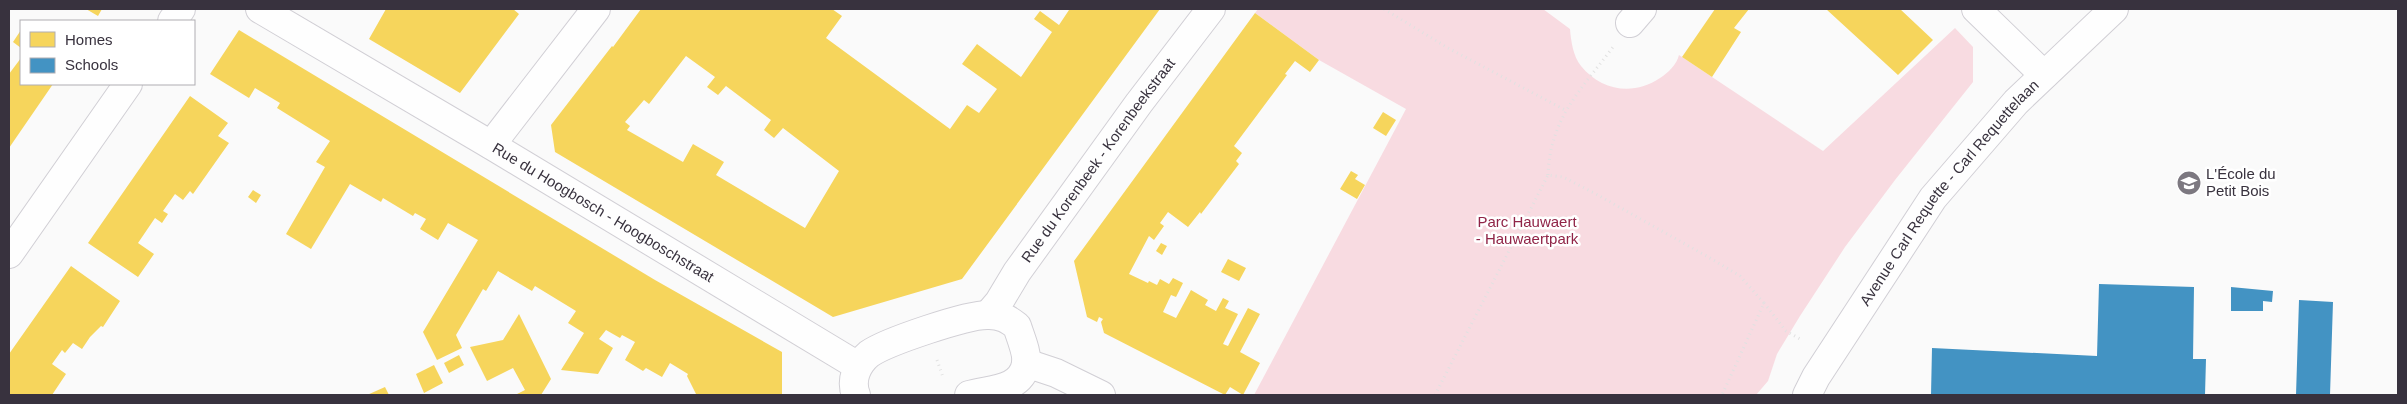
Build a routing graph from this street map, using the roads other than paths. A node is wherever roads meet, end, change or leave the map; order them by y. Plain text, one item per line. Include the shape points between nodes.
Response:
1 (181, 9) edge
2 (260, 9) edge
3 (596, 9) edge
4 (1211, 9) edge
5 (1976, 9) edge
6 (2114, 9) edge
7 (173, 20) edge
8 (2044, 75) junction
9 (127, 85) edge
10 (491, 144) junction
11 (9, 254) edge
12 (988, 315) junction
13 (1026, 363) junction
14 (858, 366) junction
15 (1090, 392) edge
16 (856, 395) edge
17 (969, 395) edge
18 (1807, 395) edge

1 - 7 street
2 - 10 street, Rue du Hoogbosch - Hoogboschstraat
3 - 10 street
4 - 12 street, Rue du Korenbeek - Korenbeekstraat via 1139,103
5 - 8 street
6 - 8 street, Avenue Carl Requette - Carl Requettelaan
8 - 18 street, Avenue Carl Requette - Carl Requettelaan via 2016,102 1933,198
9 - 11 street
10 - 14 street, Rue du Hoogbosch - Hoogboschstraat
12 - 13 street via 1006,317 1017,326
12 - 14 street via 964,319 887,346 870,354
13 - 15 street
13 - 17 street via 1021,375 1010,386
14 - 16 street via 854,379

